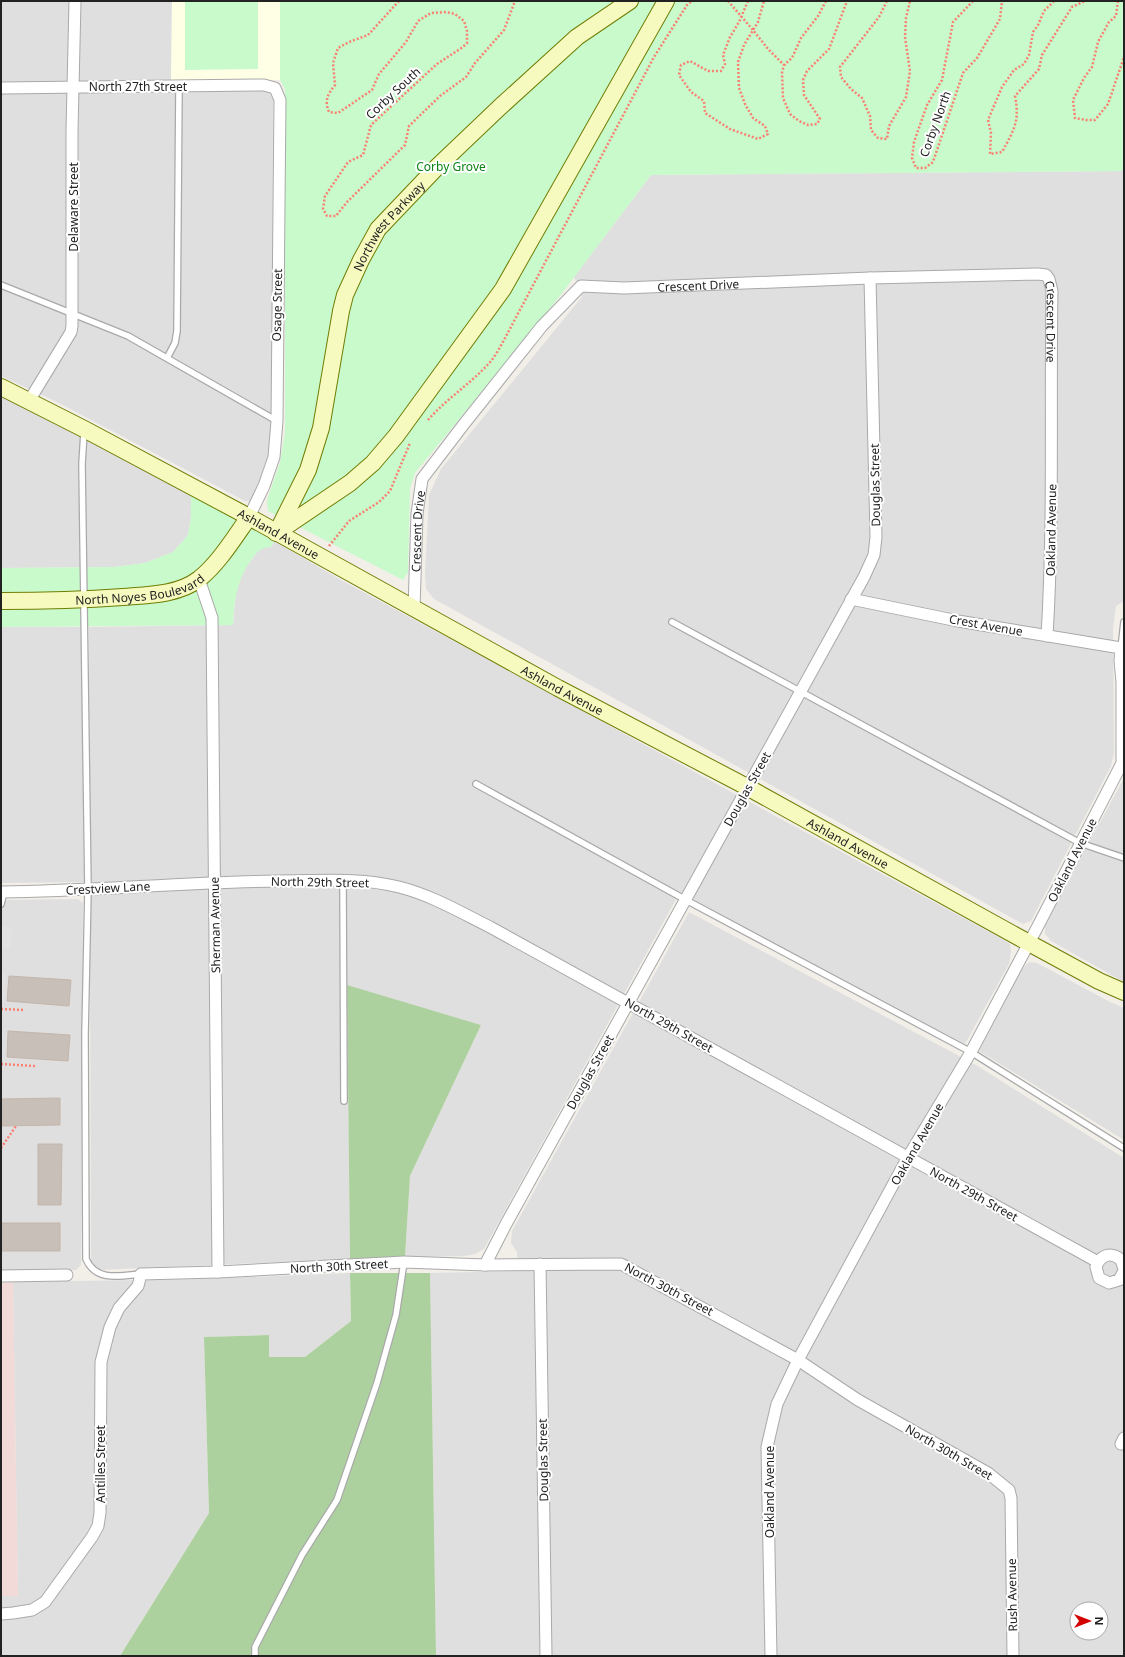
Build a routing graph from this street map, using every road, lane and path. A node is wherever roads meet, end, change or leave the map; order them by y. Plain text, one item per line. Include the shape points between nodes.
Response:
1 (74, 1) edge
2 (399, 1) edge
3 (515, 1) edge
4 (630, 1) edge
5 (666, 1) edge
6 (728, 1) edge
7 (748, 1) edge
8 (764, 1) edge
9 (826, 1) edge
10 (847, 1) edge
11 (887, 1) edge
12 (910, 1) edge
13 (973, 1) edge
14 (1002, 1) edge
15 (1054, 1) edge
16 (1085, 1) edge
17 (1118, 1) edge
18 (742, 17) junction
19 (753, 30) junction
20 (1124, 57) edge
21 (784, 65) junction
22 (179, 86) junction
23 (73, 87) junction
24 (1, 88) edge
25 (275, 88) joint
26 (870, 278) junction
27 (1, 285) edge
28 (73, 313) junction
29 (167, 358) junction
30 (1, 387) edge
31 (28, 401) junction
32 (277, 422) junction
33 (1052, 425) joint
34 (84, 429) junction
35 (249, 517) junction
36 (276, 533) junction
37 (199, 579) junction
38 (851, 599) junction
39 (85, 600) junction
40 (1, 601) edge
41 (414, 609) junction
42 (672, 622) dead end
43 (1124, 622) edge
44 (1047, 636) junction
45 (1121, 648) junction
46 (800, 693) junction
47 (1123, 732) edge
48 (476, 784) dead end
49 (747, 787) junction
50 (1080, 842) junction
51 (1124, 858) edge
52 (343, 881) junction
53 (214, 882) junction
54 (88, 890) junction
55 (2, 892) edge
56 (686, 900) junction
57 (1, 904) edge
58 (1029, 943) junction
59 (1124, 992) edge
60 (629, 1003) junction
61 (1, 1009) edge
62 (25, 1010) dead end
63 (971, 1052) junction
64 (1, 1064) edge
65 (35, 1066) dead end
66 (344, 1101) dead end
67 (16, 1126) dead end
68 (1, 1148) edge
69 (1124, 1148) edge
70 (908, 1157) junction
71 (404, 1262) junction
72 (1098, 1262) junction
73 (540, 1264) junction
74 (485, 1265) junction
75 (218, 1272) junction
76 (141, 1274) junction
77 (1, 1276) edge
78 (67, 1276) dead end
79 (1123, 1276) edge
80 (798, 1360) junction
81 (1011, 1533) joint
82 (1, 1614) edge
83 (254, 1656) edge
84 (546, 1656) edge
85 (771, 1656) edge
86 (1013, 1656) edge

1 - 23 street, Delaware Street
2 - 3 path, Corby South via 368,35 338,48 333,63 335,85 328,94 326,104 329,112 338,113 372,90 379,74 406,42 418,21 431,13 455,14 464,21 467,43 437,64 371,125 363,155 348,162 325,196 323,209 327,216 336,216 405,146 409,126 440,96 466,77 474,63 504,30
4 - 36 street, Northwest Parkway via 577,37 505,102 438,166 378,229 345,295 321,428 308,470
5 - 36 street via 503,288 396,436 373,463 350,483
6 - 18 path
7 - 18 path
8 - 19 path
9 - 21 path via 801,38 792,58
10 - 21 path via 830,49 807,71 803,80 804,95 820,119 817,124 808,125 790,114 783,98
11 - 12 path via 879,17 840,67 841,77 862,98 870,116 871,130 878,138 887,139 888,126 906,97 910,70 905,37
13 - 14 path, Corby North via 953,22 942,80 927,105 914,142 912,158 916,168 925,168 933,162 963,73 977,58 1000,19
15 - 16 path via 1044,11 1033,32 1029,55 1002,87 988,120 991,133 990,154 1002,152 1015,127 1018,109 1015,96 1039,69 1042,55 1072,8
17 - 20 path via 1116,16 1109,22 1098,42 1092,67 1073,100 1075,118 1095,120 1108,104
18 - 19 path
18 - 19 path via 723,55 725,64 721,71 708,71 690,61 681,65 679,75 691,92 704,101 705,112 730,129 758,139 768,134 766,126 753,118 739,88 738,62
19 - 21 path
22 - 23 street, North 27th Street
22 - 25 street, North 27th Street via 264,85
22 - 29 lane via 177,331 175,343
23 - 24 street, North 27th Street
23 - 28 street, Delaware Street
25 - 32 street, Osage Street via 280,100
26 - 33 street, Crescent Drive via 1046,275 1052,290
26 - 38 street, Douglas Street via 876,537 874,555
26 - 41 street, Crescent Drive via 624,288 580,286 542,326 422,479 417,514
27 - 28 lane
28 - 29 lane via 128,336
28 - 31 street, Delaware Street via 71,332
29 - 32 lane
30 - 31 street, Ashland Avenue
31 - 34 street, Ashland Avenue
32 - 35 street, Osage Street via 274,457
33 - 44 street, Oakland Avenue via 1051,567
34 - 35 street, Ashland Avenue
34 - 39 lane via 82,464
35 - 36 street, Ashland Avenue
35 - 37 street, North Noyes Boulevard
36 - 41 street, Ashland Avenue
37 - 39 street, North Noyes Boulevard via 178,590 159,594
37 - 53 street, Sherman Avenue via 212,618
38 - 44 street, Crest Avenue
38 - 46 street, Douglas Street
39 - 40 street, North Noyes Boulevard
39 - 54 lane
41 - 49 street, Ashland Avenue via 565,692
42 - 46 lane
43 - 45 lane
44 - 45 street, Crest Avenue
45 - 47 street, Oakland Avenue
46 - 49 street, Douglas Street
46 - 50 lane
47 - 50 street, Oakland Avenue via 1122,763
48 - 56 lane
49 - 56 street, Douglas Street
49 - 58 street, Ashland Avenue
50 - 51 lane
50 - 58 street, Oakland Avenue
52 - 53 street, North 29th Street
52 - 60 street, North 29th Street via 399,887 430,897
52 - 66 lane
53 - 54 street, Crestview Lane
53 - 75 street, Sherman Avenue
54 - 55 street, Crestview Lane
54 - 76 lane via 85,1035 86,1259 96,1273 113,1276
55 - 57 lane
56 - 60 street, Douglas Street
56 - 63 lane
58 - 59 street, Ashland Avenue
58 - 63 street, Oakland Avenue
60 - 70 street, North 29th Street
60 - 74 street, Douglas Street
61 - 62 path
63 - 69 lane
63 - 70 street, Oakland Avenue
64 - 65 path
67 - 68 path
70 - 72 street, North 29th Street
70 - 80 street, Oakland Avenue
71 - 74 street, North 30th Street
71 - 75 street, North 30th Street
71 - 83 lane via 396,1315 377,1383 337,1500 302,1555 256,1647
72 - 79 street via 1106,1255 1117,1256 1121,1260
72 - 79 street via 1096,1273 1103,1282 1108,1283
73 - 74 street, North 30th Street
73 - 80 street, North 30th Street via 621,1264
73 - 84 street, Douglas Street
75 - 76 street, North 30th Street
76 - 82 street, Antilles Street via 138,1286 119,1308 110,1327 101,1362 98,1526 45,1602 32,1610
77 - 78 street
80 - 81 street, North 30th Street via 858,1400 988,1473 1009,1490
80 - 85 street, Oakland Avenue via 777,1404 767,1447
81 - 86 street, Rush Avenue

